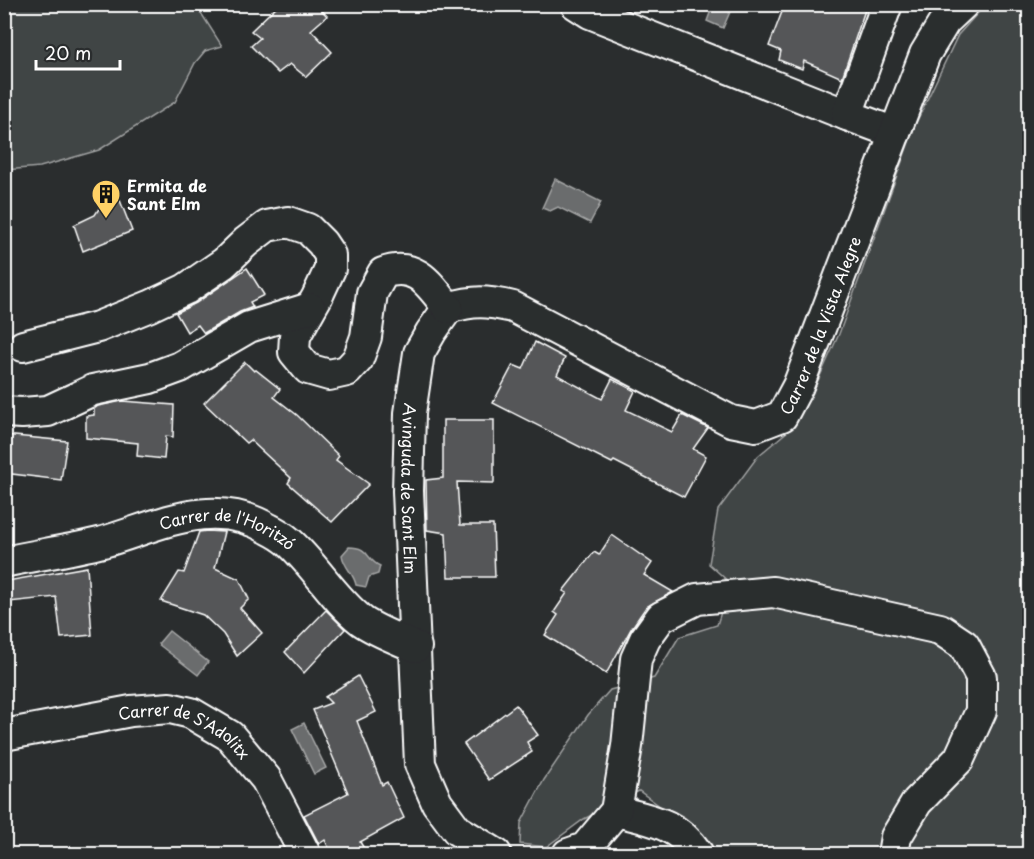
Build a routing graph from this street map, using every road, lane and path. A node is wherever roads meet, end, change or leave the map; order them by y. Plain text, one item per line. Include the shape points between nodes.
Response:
1 (576, 4) edge
2 (887, 4) edge
3 (963, 4) edge
4 (848, 115) junction
5 (895, 133) junction
6 (310, 308) junction
7 (448, 308) junction
8 (23, 346) dead end
9 (4, 412) edge
10 (4, 562) edge
11 (416, 647) junction
12 (4, 735) edge
13 (616, 811) junction
14 (305, 855) edge
15 (496, 855) edge
16 (568, 855) edge
17 (698, 855) edge
18 (893, 855) edge

1 - 4 street via 590,13
2 - 4 street
3 - 5 street, Carrer de la Vista Alegre via 945,21 925,54
4 - 5 street
5 - 7 street, Carrer de la Vista Alegre via 798,386 782,416 756,426 731,421 513,307 471,302
6 - 7 street via 295,336 294,352 308,369 329,375 347,371 358,359 366,337 372,293 382,273 394,269 413,272 429,283
6 - 8 street via 330,268 330,255 308,229 288,222 267,225 224,263 186,289 150,306 98,327
6 - 9 street via 249,327 180,367 150,378 93,390 48,411
7 - 11 street, Avinguda de Sant Elm via 419,353 410,413 408,491
10 - 11 street, Carrer de l'Horitzó via 101,542 183,516 209,512 238,515 287,539 340,601 364,622
11 - 15 street, Avinguda de Sant Elm via 420,764 437,803 456,830
12 - 14 street, Carrer de S'Adolitx via 131,711 170,708 191,714 230,736 266,779
13 - 16 street via 585,848
13 - 17 street via 664,823
13 - 18 street via 636,659 645,639 661,617 697,599 773,592 940,629 964,645 981,677 981,711 959,759 917,802 896,837

